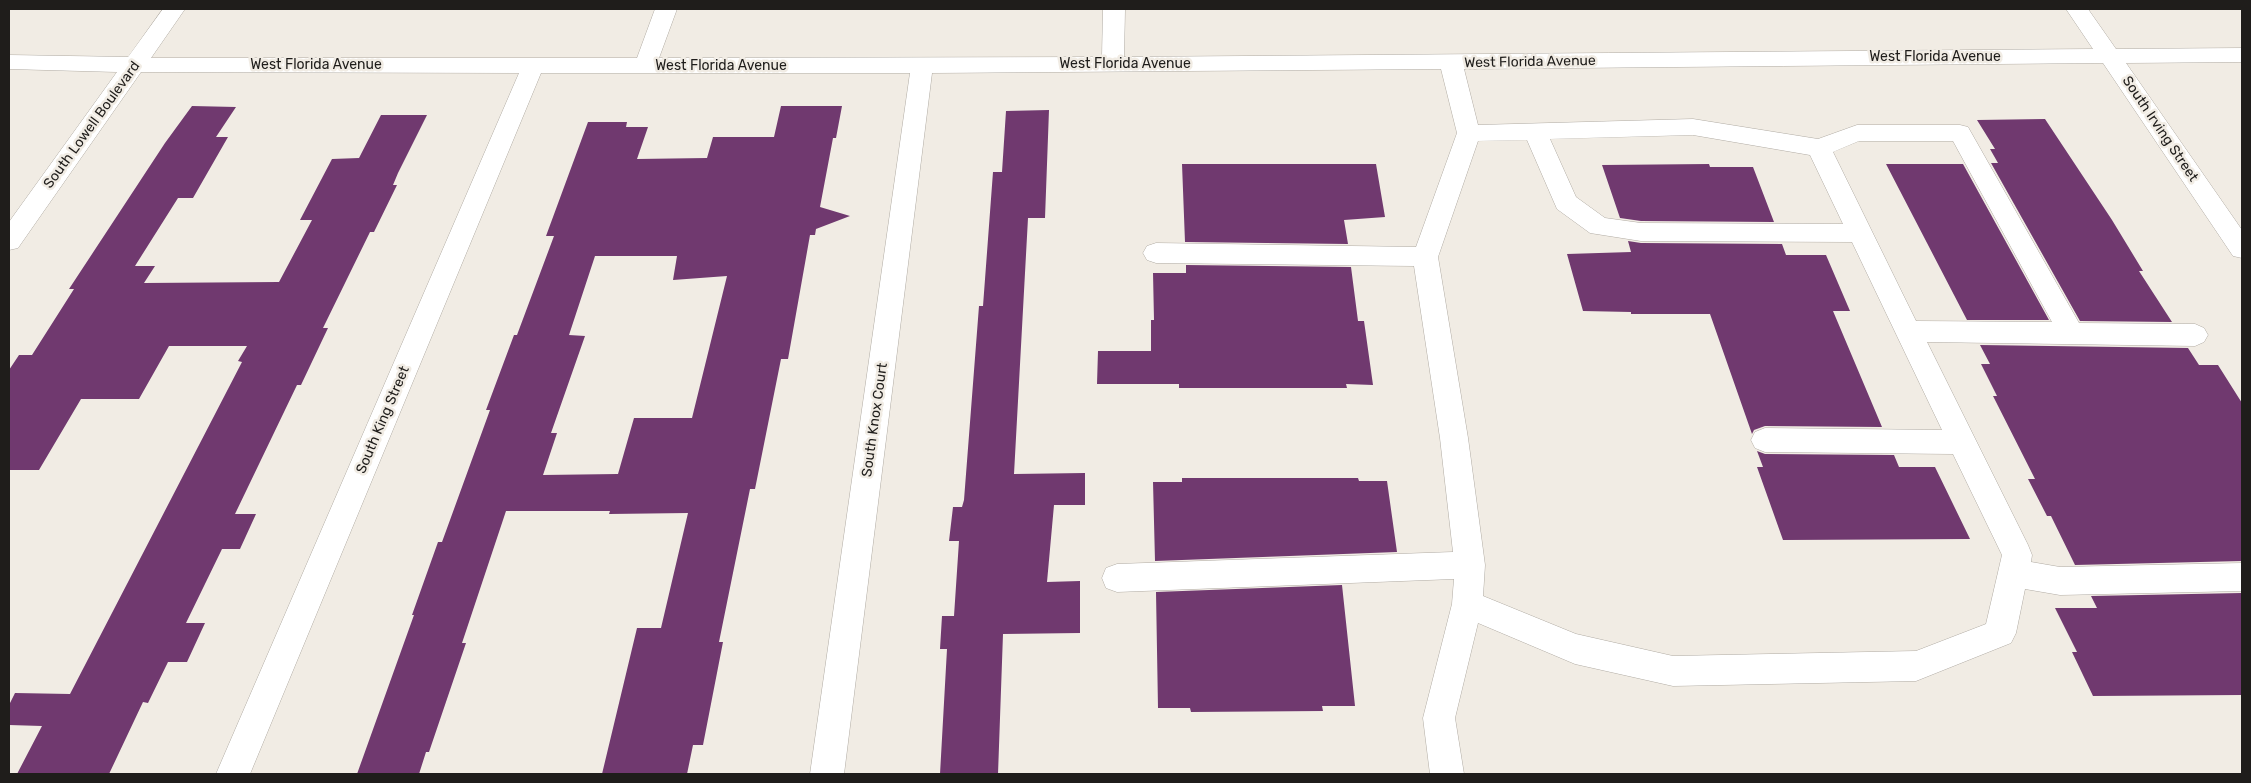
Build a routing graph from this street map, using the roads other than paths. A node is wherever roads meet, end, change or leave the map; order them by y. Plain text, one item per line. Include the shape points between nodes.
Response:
1 (174, 9) edge
2 (666, 9) edge
3 (1114, 9) edge
4 (2077, 9) edge
5 (2242, 55) edge
6 (2110, 56) junction
7 (9, 62) edge
8 (1451, 63) junction
9 (1113, 64) junction
10 (134, 65) junction
11 (533, 66) junction
12 (646, 66) junction
13 (922, 66) junction
14 (1469, 132) junction
15 (1535, 132) junction
16 (1819, 148) junction
17 (1860, 233) junction
18 (9, 241) edge
19 (2242, 249) edge
20 (1156, 253) dead end
21 (1425, 257) junction
22 (1908, 331) junction
23 (2071, 333) junction
24 (2194, 335) dead end
25 (1765, 440) dead end
26 (1962, 442) junction
27 (1470, 564) junction
28 (2013, 573) junction
29 (2242, 577) edge
30 (1117, 578) dead end
31 (1467, 604) junction
32 (234, 774) edge
33 (827, 774) edge
34 (1447, 774) edge

1 - 10 street, South Lowell Boulevard
2 - 12 street
3 - 9 street
4 - 6 street, South Irving Street
5 - 6 street, West Florida Avenue
6 - 8 street, West Florida Avenue
6 - 19 street, South Irving Street
7 - 10 street, West Florida Avenue
8 - 9 street, West Florida Avenue
8 - 14 street
9 - 13 street, West Florida Avenue
10 - 11 street, West Florida Avenue
10 - 18 street, South Lowell Boulevard
11 - 12 street, West Florida Avenue
11 - 32 street, South King Street
12 - 13 street, West Florida Avenue
13 - 33 street, South Knox Court
14 - 15 street
14 - 21 street
15 - 16 street via 1693,126
15 - 17 street via 1566,203 1599,226 1641,232
16 - 17 street
16 - 23 street via 1856,133 1960,133
17 - 22 street
20 - 21 street
21 - 27 street
22 - 23 street
22 - 26 street
23 - 24 street
25 - 26 street
26 - 28 street via 2017,554
27 - 30 street
27 - 31 street
28 - 29 street via 2060,581
28 - 31 street via 2000,633 1916,666 1673,671 1575,648
31 - 34 street via 1439,718

